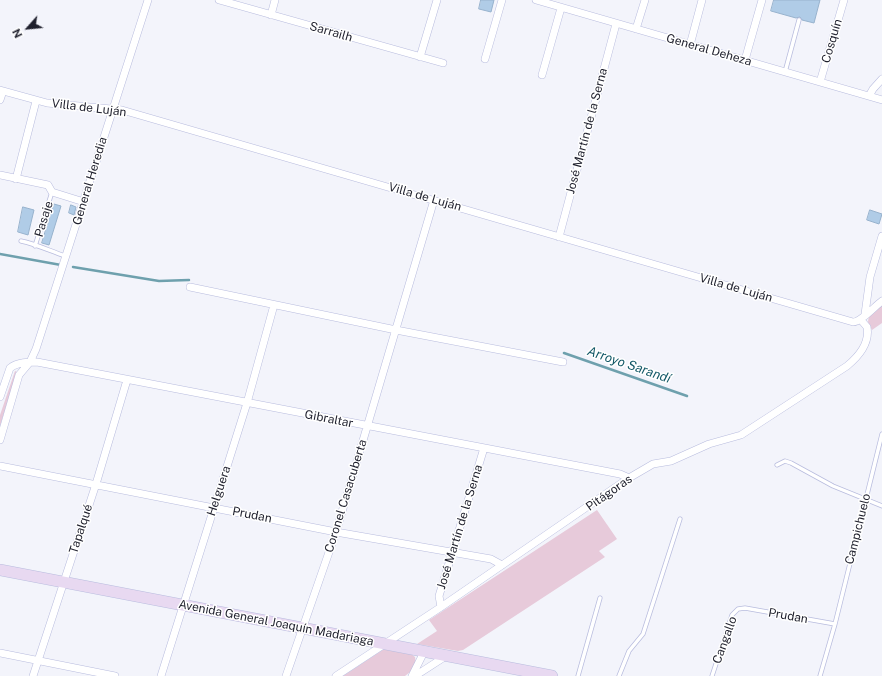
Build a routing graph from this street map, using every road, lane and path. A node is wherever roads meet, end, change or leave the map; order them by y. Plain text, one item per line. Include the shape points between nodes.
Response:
1 (148, 0) edge
2 (219, 0) edge
3 (275, 0) edge
4 (437, 0) edge
5 (502, 0) edge
6 (536, 0) edge
7 (645, 0) edge
8 (702, 0) edge
9 (762, 0) edge
10 (844, 0) edge
11 (560, 8) junction
12 (271, 14) junction
13 (799, 20) dead end
14 (616, 24) junction
15 (636, 29) junction
16 (690, 45) junction
17 (420, 57) junction
18 (485, 59) dead end
19 (745, 60) junction
20 (443, 64) dead end
21 (785, 72) junction
22 (542, 75) dead end
23 (882, 79) edge
24 (820, 82) junction
25 (1, 90) edge
26 (869, 96) junction
27 (0, 100) edge
28 (882, 100) edge
29 (36, 101) junction
30 (113, 108) junction
31 (0, 174) edge
32 (16, 178) junction
33 (52, 192) junction
34 (434, 200) junction
35 (84, 202) junction
36 (882, 236) edge
37 (559, 237) junction
38 (21, 241) dead end
39 (35, 246) junction
40 (66, 256) junction
41 (190, 287) dead end
42 (882, 301) edge
43 (274, 305) junction
44 (863, 317) junction
45 (396, 330) junction
46 (30, 362) junction
47 (563, 362) dead end
48 (127, 380) junction
49 (0, 397) edge
50 (248, 403) junction
51 (368, 426) junction
52 (882, 434) edge
53 (0, 440) edge
54 (484, 448) junction
55 (777, 465) dead end
56 (0, 466) edge
57 (628, 478) junction
58 (96, 484) junction
59 (866, 500) junction
60 (882, 506) edge
61 (214, 507) junction
62 (680, 519) dead end
63 (336, 532) junction
64 (452, 553) junction
65 (502, 565) junction
66 (0, 570) edge
67 (64, 583) junction
68 (600, 598) dead end
69 (182, 605) junction
70 (441, 607) junction
71 (741, 608) joint
72 (835, 624) junction
73 (302, 628) junction
74 (384, 644) junction
75 (424, 652) junction
76 (0, 653) edge
77 (446, 656) junction
78 (37, 661) junction
79 (33, 676) edge
80 (115, 676) edge
81 (161, 676) edge
82 (286, 676) edge
83 (336, 676) edge
84 (414, 676) edge
85 (552, 676) edge
86 (578, 676) edge
87 (619, 676) edge
88 (712, 676) edge
89 (820, 676) edge

1 - 30 street, General Heredia
2 - 12 street, Sarrailh
3 - 12 street
4 - 17 street
5 - 18 street
6 - 11 street, General Deheza
7 - 15 street
8 - 16 street
9 - 19 street
10 - 24 street, Cosquín
11 - 14 street, General Deheza
11 - 22 street
12 - 17 street, Sarrailh
13 - 21 lane
14 - 15 street, General Deheza
14 - 37 street, José Martín de la Serna
15 - 16 street, General Deheza
16 - 19 street, General Deheza
17 - 20 street, Sarrailh
19 - 21 street, General Deheza
21 - 24 street, General Deheza
23 - 26 street
24 - 26 street, General Deheza
25 - 27 street
25 - 29 street, Villa de Luján
26 - 28 street, General Deheza
29 - 30 street, Villa de Luján
29 - 32 street
30 - 34 street, Villa de Luján
30 - 35 street, General Heredia
31 - 32 street, Pasaje
32 - 33 street, Pasaje via 48,185
33 - 35 street, Pasaje
33 - 39 lane, Pasaje
34 - 37 street, Villa de Luján
34 - 45 street, Coronel Casacuberta
35 - 40 street, General Heredia
36 - 44 street via 871,272
37 - 44 street, Villa de Luján via 846,320 855,322
38 - 39 lane
39 - 40 lane
40 - 46 street, General Heredia
41 - 43 street
42 - 44 street
43 - 45 street
43 - 50 street, Helguera
44 - 57 street, Pitágoras via 867,327 866,342 860,353 847,366 741,435 709,444 671,462 648,466
45 - 47 street
45 - 51 street, Coronel Casacuberta
46 - 48 street, Gibraltar
46 - 49 street via 13,365 10,368
46 - 53 street, General Heredia via 19,376
48 - 50 street, Gibraltar
48 - 58 street, Tapalqué
50 - 51 street, Gibraltar
50 - 61 street, Helguera
51 - 54 street, Gibraltar
51 - 63 street, Coronel Casacuberta
52 - 59 lane, Campichuelo
54 - 57 street, Gibraltar via 620,474
54 - 64 street, José Martín de la Serna
55 - 59 lane via 785,461 791,463 822,481
56 - 58 street, Prudan
57 - 65 street, Pitágoras
58 - 61 street, Prudan
58 - 67 street, Tapalqué
59 - 60 lane
59 - 72 lane, Campichuelo
61 - 63 street, Prudan
61 - 69 street, Helguera
62 - 87 lane via 643,634 629,651
63 - 64 street, Prudan
63 - 73 street, Coronel Casacuberta
64 - 65 street, Prudan via 491,559
64 - 70 street, José Martín de la Serna via 439,596
65 - 70 street, Pitágoras
66 - 67 main road, Avenida General Joaquín Madariaga
67 - 69 main road, Avenida General Joaquín Madariaga
67 - 78 street, Tapalqué
68 - 86 lane
69 - 73 main road, Avenida General Joaquín Madariaga
69 - 81 street, Helguera
70 - 74 street, Pitágoras
71 - 72 lane, Prudan
71 - 88 lane, Cangallo via 732,616
72 - 89 lane, Campichuelo
73 - 74 main road, Avenida General Joaquín Madariaga
73 - 82 street, Coronel Casacuberta
74 - 75 main road, Avenida General Joaquín Madariaga
74 - 83 street, Pitágoras
75 - 77 main road, Avenida General Joaquín Madariaga
75 - 84 street
76 - 78 street
77 - 84 street
77 - 85 main road, Avenida General Joaquín Madariaga
78 - 79 street, Tapalqué
78 - 80 street

